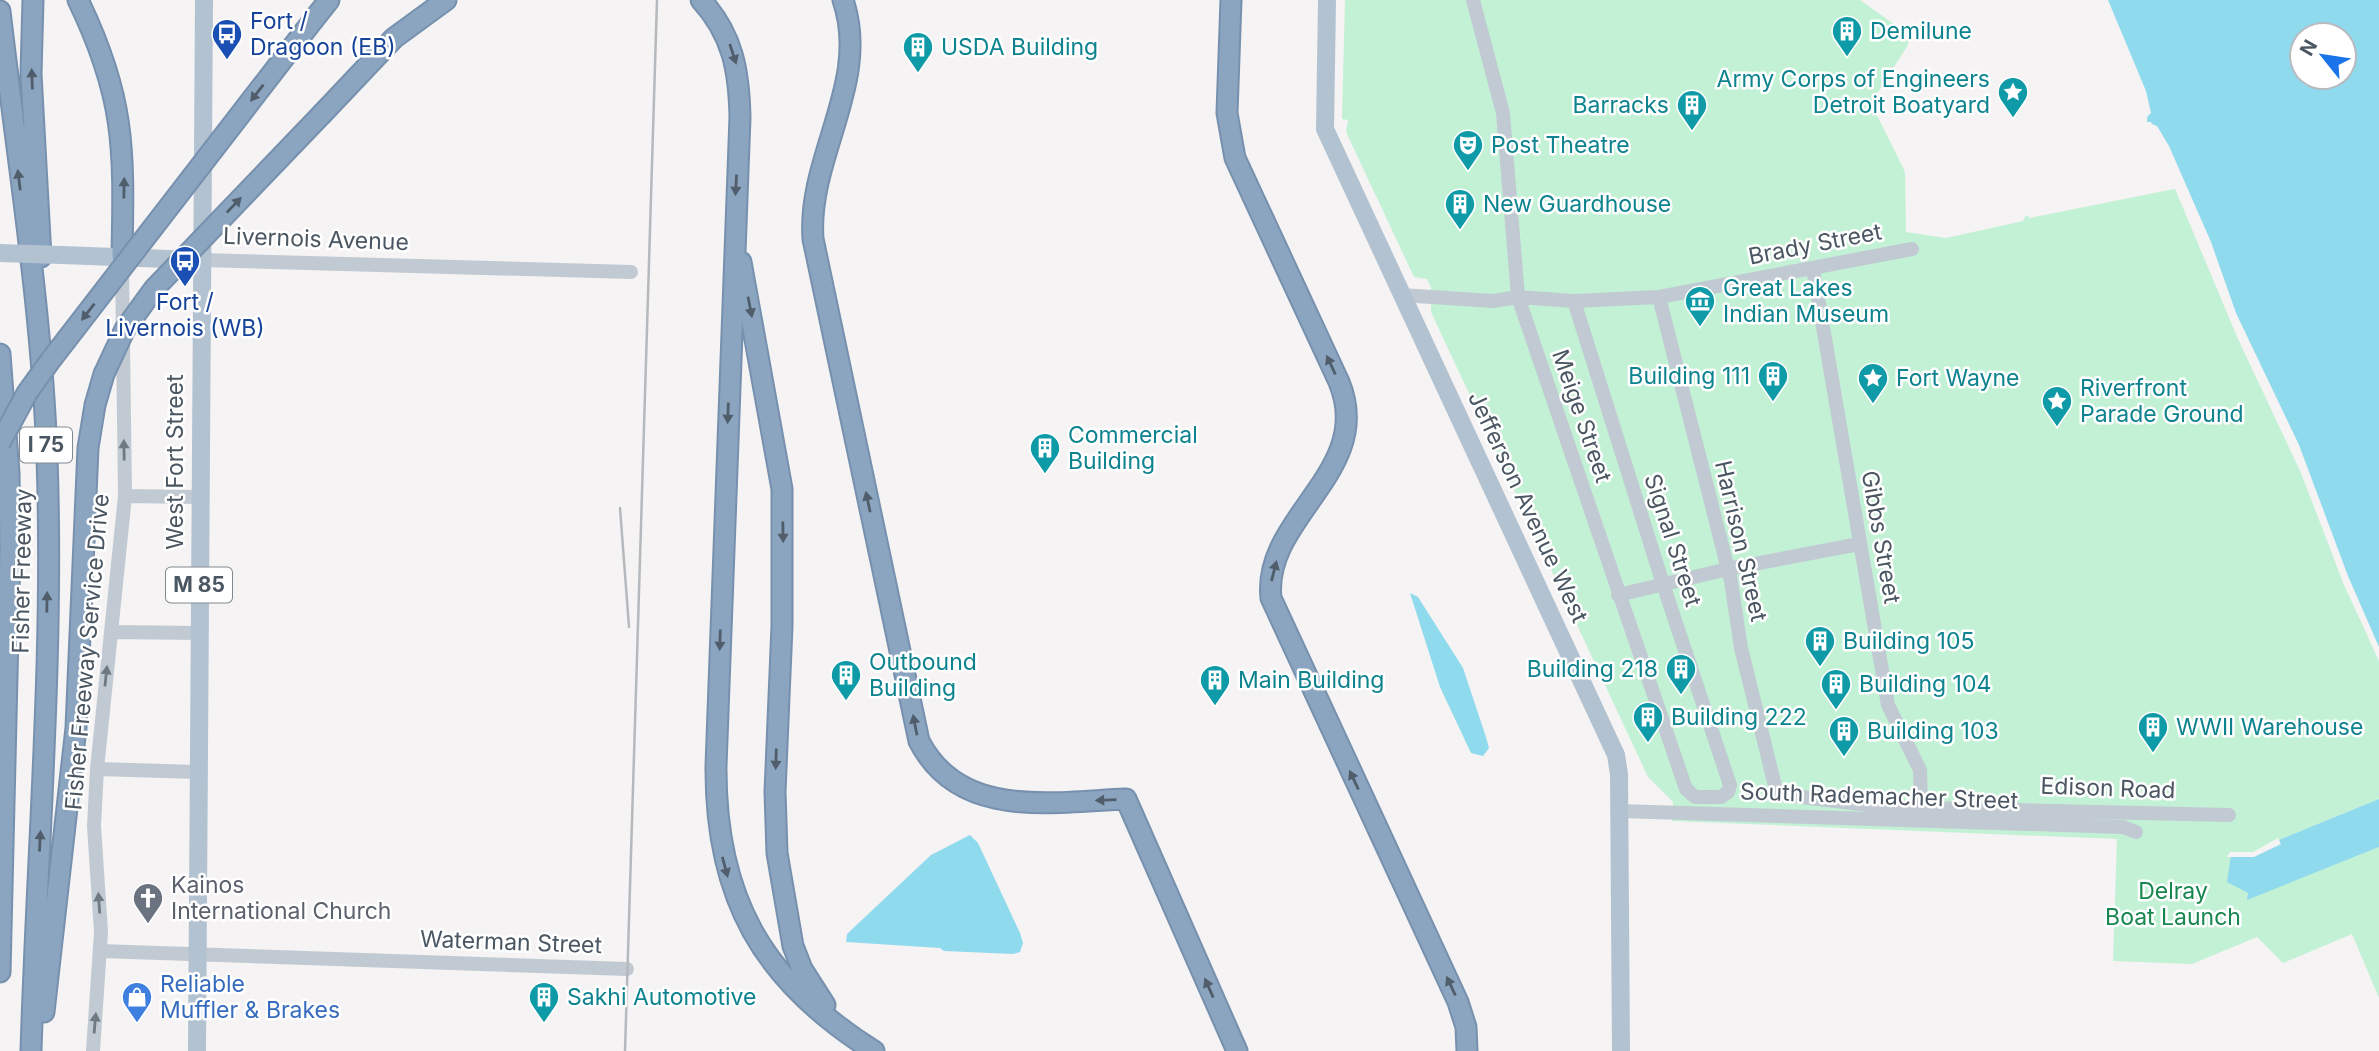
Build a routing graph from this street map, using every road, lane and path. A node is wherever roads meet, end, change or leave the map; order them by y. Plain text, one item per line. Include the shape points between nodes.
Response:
1 (33, 0) edge
2 (78, 0) edge
3 (204, 0) edge
4 (329, 0) edge
5 (446, 0) edge
6 (701, 0) edge
7 (843, 0) edge
8 (1231, 0) edge
9 (1327, 0) edge
10 (1473, 0) edge
11 (0, 10) edge
12 (735, 216) junction
13 (1912, 249) dead end
14 (0, 253) edge
15 (122, 256) junction
16 (201, 260) junction
17 (1813, 269) junction
18 (631, 272) dead end
19 (1410, 295) junction
20 (1518, 297) junction
21 (1659, 297) junction
22 (1574, 301) junction
23 (0, 354) edge
24 (42, 367) junction
25 (0, 443) edge
26 (125, 496) junction
27 (199, 496) junction
28 (1859, 544) junction
29 (1728, 569) junction
30 (1663, 584) junction
31 (1618, 595) junction
32 (111, 632) junction
33 (199, 633) junction
34 (97, 769) junction
35 (198, 772) junction
36 (1728, 792) joint
37 (1777, 794) joint
38 (1921, 807) junction
39 (1619, 811) junction
40 (2229, 815) dead end
41 (2136, 832) dead end
42 (100, 951) junction
43 (197, 954) junction
44 (627, 969) dead end
45 (0, 972) edge
46 (852, 1036) junction
47 (31, 1051) edge
48 (39, 1051) edge
49 (93, 1051) edge
50 (197, 1051) edge
51 (874, 1051) edge
52 (1237, 1051) edge
53 (1467, 1051) edge
54 (1621, 1051) edge

24 -> 1 highway via 31,74
15 -> 2 highway via 124,153 118,108 102,54
3 - 16 main road, West Fort Street / M 85
4 -> 25 highway, bridge via 50,360
48 -> 5 highway, bridge via 76,729 88,448 104,374 125,329 154,289 394,38
6 -> 12 highway via 721,25 734,55 740,117
52 -> 7 highway via 1126,799 999,801 947,777 919,741 813,239 816,187 850,62
53 -> 8 highway via 1458,1002 1271,598 1279,554 1335,462 1347,412 1339,382 1235,158 1227,113
9 - 19 main road, Jefferson Avenue West via 1325,129
10 - 20 street, Meige Street via 1503,113
24 -> 11 highway, Fisher Freeway / I 75
12 -> 46 highway via 782,489 775,792 783,895 802,969
12 -> 46 highway via 716,766 718,836 729,880 755,935 794,986
13 - 17 street, Brady Street
14 - 15 main road, Livernois Avenue, bridge
15 - 16 main road, Livernois Avenue
26 -> 15 street, Fisher Freeway Service Drive
16 - 18 street, Livernois Avenue
16 - 27 main road, West Fort Street / M 85
17 - 21 street, Brady Street
17 - 28 street, Gibbs Street
19 - 20 street, Brady Street via 1493,302
19 - 39 main road, Jefferson Avenue West via 1613,747
20 - 22 street, Brady Street
20 - 31 street, Meige Street
21 - 22 street, Brady Street
21 - 29 street, Harrison Street
22 - 30 street, Signal Street
23 - 45 highway, Fisher Freeway / I 75 via 10,549
47 -> 24 highway, Fisher Freeway / I 75 via 48,547
26 - 27 street
26 - 32 street, Fisher Freeway Service Drive
27 - 33 main road, West Fort Street / M 85
28 - 29 street
28 - 38 street, Gibbs Street via 1888,705 1920,770
29 - 30 street
29 - 37 street, Harrison Street via 1741,648
30 - 31 street
30 - 36 street, Signal Street via 1730,785
31 - 36 street, Meige Street via 1688,793 1721,797
32 - 33 street
34 -> 32 street, Fisher Freeway Service Drive
33 - 35 main road, West Fort Street / M 85
34 - 35 street
42 -> 34 street, Fisher Freeway Service Drive via 94,826
35 - 43 main road, West Fort Street / M 85
37 - 38 street, Edison Road
38 - 40 street, Edison Road
39 - 41 street, South Rademacher Street via 2123,827
39 - 54 main road, Jefferson Avenue West
42 - 43 street, Waterman Street
49 -> 42 street, Fisher Freeway Service Drive
43 - 44 street, Waterman Street
43 - 50 main road, West Fort Street / M 85
46 - 51 highway

